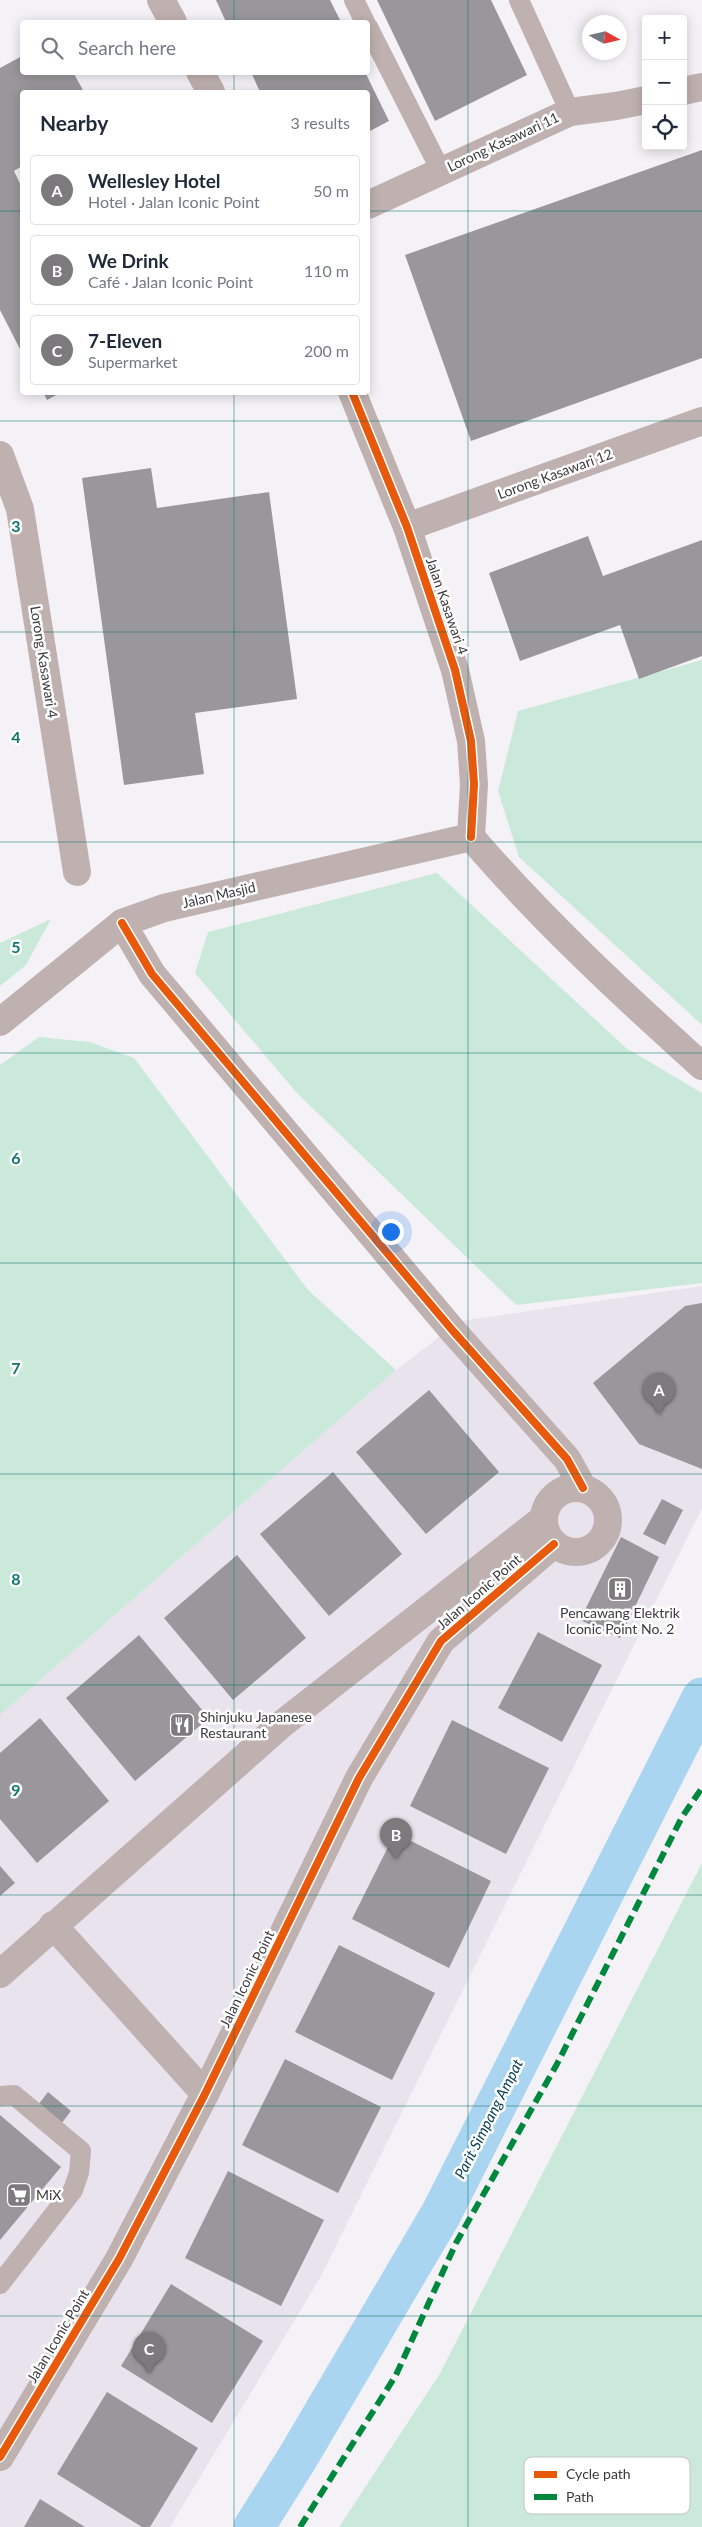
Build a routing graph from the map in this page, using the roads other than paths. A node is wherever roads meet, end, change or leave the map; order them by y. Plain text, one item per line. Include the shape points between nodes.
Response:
1 (161, 0) edge
2 (354, 0) edge
3 (519, 0) edge
4 (172, 20) edge
5 (364, 20) edge
6 (370, 31) edge
7 (202, 75) edge
8 (702, 87) edge
9 (210, 90) edge
10 (687, 90) edge
11 (642, 101) edge
12 (570, 112) junction
13 (441, 171) junction
14 (370, 204) edge
15 (353, 395) edge
16 (702, 421) edge
17 (0, 455) edge
18 (407, 527) junction
19 (471, 838) junction
20 (77, 872) dead end
21 (122, 923) junction
22 (0, 1022) edge
23 (702, 1066) edge
24 (583, 1488) junction
25 (544, 1518) junction
26 (554, 1544) junction
27 (53, 1925) junction
28 (0, 1974) edge
29 (205, 2094) junction
30 (0, 2096) edge
31 (0, 2284) edge
32 (0, 2457) edge

1 - 4 street
2 - 5 lane
3 - 12 lane
6 - 13 lane
7 - 9 street
8 - 10 street
11 - 12 street, Lorong Kasawari 11
12 - 13 street, Lorong Kasawari 11
13 - 14 street, Lorong Kasawari 11
15 - 18 street, Jalan Kasawari 4
16 - 18 street, Lorong Kasawari 12
17 - 20 street, Lorong Kasawari 4 via 20,509
18 - 19 street, Jalan Kasawari 4 via 455,670 471,741 474,784
19 - 21 street, Jalan Masjid via 164,908
19 - 23 street via 512,885 610,983
21 - 22 street, Jalan Masjid
21 - 24 street via 152,974 566,1459
24 - 25 street via 561,1491 547,1507
24 - 26 street via 597,1496 607,1509 607,1531 594,1548 585,1552 573,1553
25 - 26 street via 544,1527
25 - 27 street, Jalan Iconic Point via 282,1724
26 - 29 street, Jalan Iconic Point via 441,1641 359,1778
27 - 28 street, Jalan Iconic Point
27 - 29 street
29 - 32 street, Jalan Iconic Point via 118,2260
30 - 31 lane via 14,2095 81,2151 73,2190

